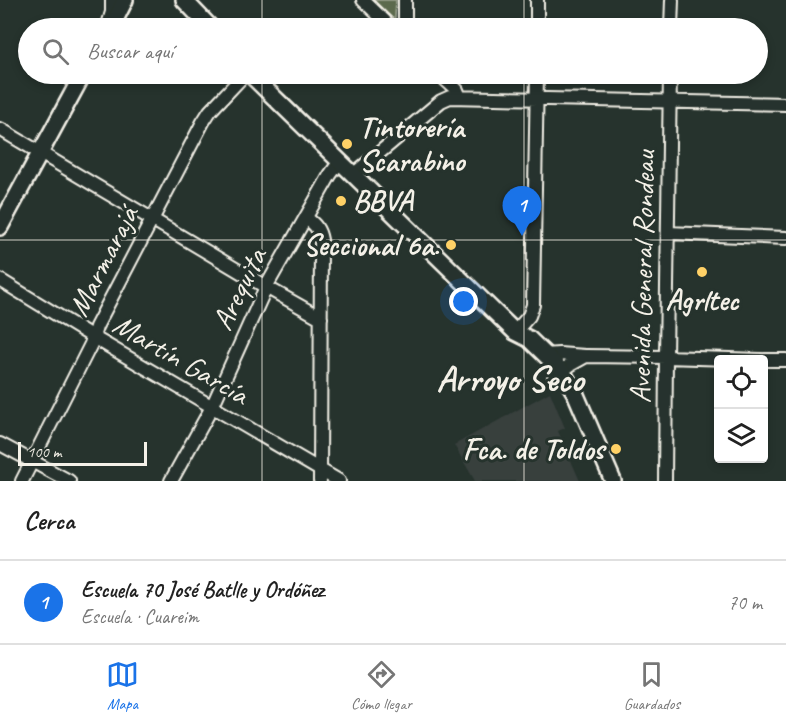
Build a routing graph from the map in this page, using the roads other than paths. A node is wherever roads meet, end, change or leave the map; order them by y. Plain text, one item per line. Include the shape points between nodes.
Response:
1 (112, 0) edge
2 (125, 0) edge
3 (172, 0) edge
4 (184, 0) edge
5 (363, 0) edge
6 (405, 0) edge
7 (537, 0) edge
8 (672, 0) edge
9 (110, 18) edge
10 (116, 18) edge
11 (186, 18) edge
12 (201, 18) edge
13 (382, 18) edge
14 (405, 18) edge
15 (537, 18) edge
16 (671, 18) edge
17 (77, 84) edge
18 (237, 84) edge
19 (258, 84) edge
20 (450, 84) edge
21 (537, 84) edge
22 (670, 84) edge
23 (459, 97) junction
24 (537, 99) junction
25 (669, 102) junction
26 (786, 104) edge
27 (0, 129) edge
28 (40, 152) junction
29 (340, 161) junction
30 (354, 174) junction
31 (306, 218) junction
32 (152, 219) junction
33 (0, 227) edge
34 (668, 233) junction
35 (786, 238) edge
36 (0, 280) edge
37 (266, 287) junction
38 (321, 318) junction
39 (514, 332) junction
40 (93, 337) junction
41 (545, 355) junction
42 (586, 356) junction
43 (666, 357) junction
44 (714, 358) edge
45 (768, 360) edge
46 (786, 360) edge
47 (558, 375) junction
48 (212, 407) junction
49 (0, 444) edge
50 (32, 461) junction
51 (320, 475) edge
52 (22, 481) edge
53 (69, 481) edge
54 (171, 481) edge
55 (339, 481) edge
56 (602, 481) edge
57 (613, 481) edge
58 (665, 481) edge

1 - 9 street
2 - 10 main road
3 - 11 main road
4 - 12 main road
5 - 13 street
6 - 14 street
7 - 15 street
8 - 16 street
17 - 28 main road
18 - 32 street, Marmarajá via 210,111
19 - 29 main road
20 - 23 street
21 - 24 street
22 - 25 street, Avenida General Rondeau
23 - 24 street
23 - 30 street via 441,101
24 - 25 street
24 - 39 street via 533,305 530,315
25 - 26 street
25 - 34 street, Avenida General Rondeau
27 - 28 street
28 - 32 street
28 - 33 main road
29 - 30 main road
29 - 31 street, Arequita
30 - 39 main road
31 - 37 street, Arequita
31 - 38 street via 319,231 321,240
32 - 37 street
32 - 40 street, Marmarajá
34 - 35 street
34 - 43 street, Avenida General Rondeau
36 - 40 street, Martín García
37 - 38 street
37 - 48 street, Arequita
38 - 51 street
39 - 41 main road via 529,339
39 - 47 main road via 522,346
40 - 48 street, Martín García
40 - 50 street, Marmarajá
41 - 42 street
41 - 47 main road
42 - 43 street
42 - 47 street
43 - 44 street
43 - 58 street, Avenida General Rondeau
45 - 46 street
47 - 56 main road
47 - 57 main road via 576,395
48 - 51 street, Martín García
48 - 54 street, Arequita
49 - 50 street
50 - 52 street, Marmarajá
50 - 53 street
51 - 55 street, Martín García

